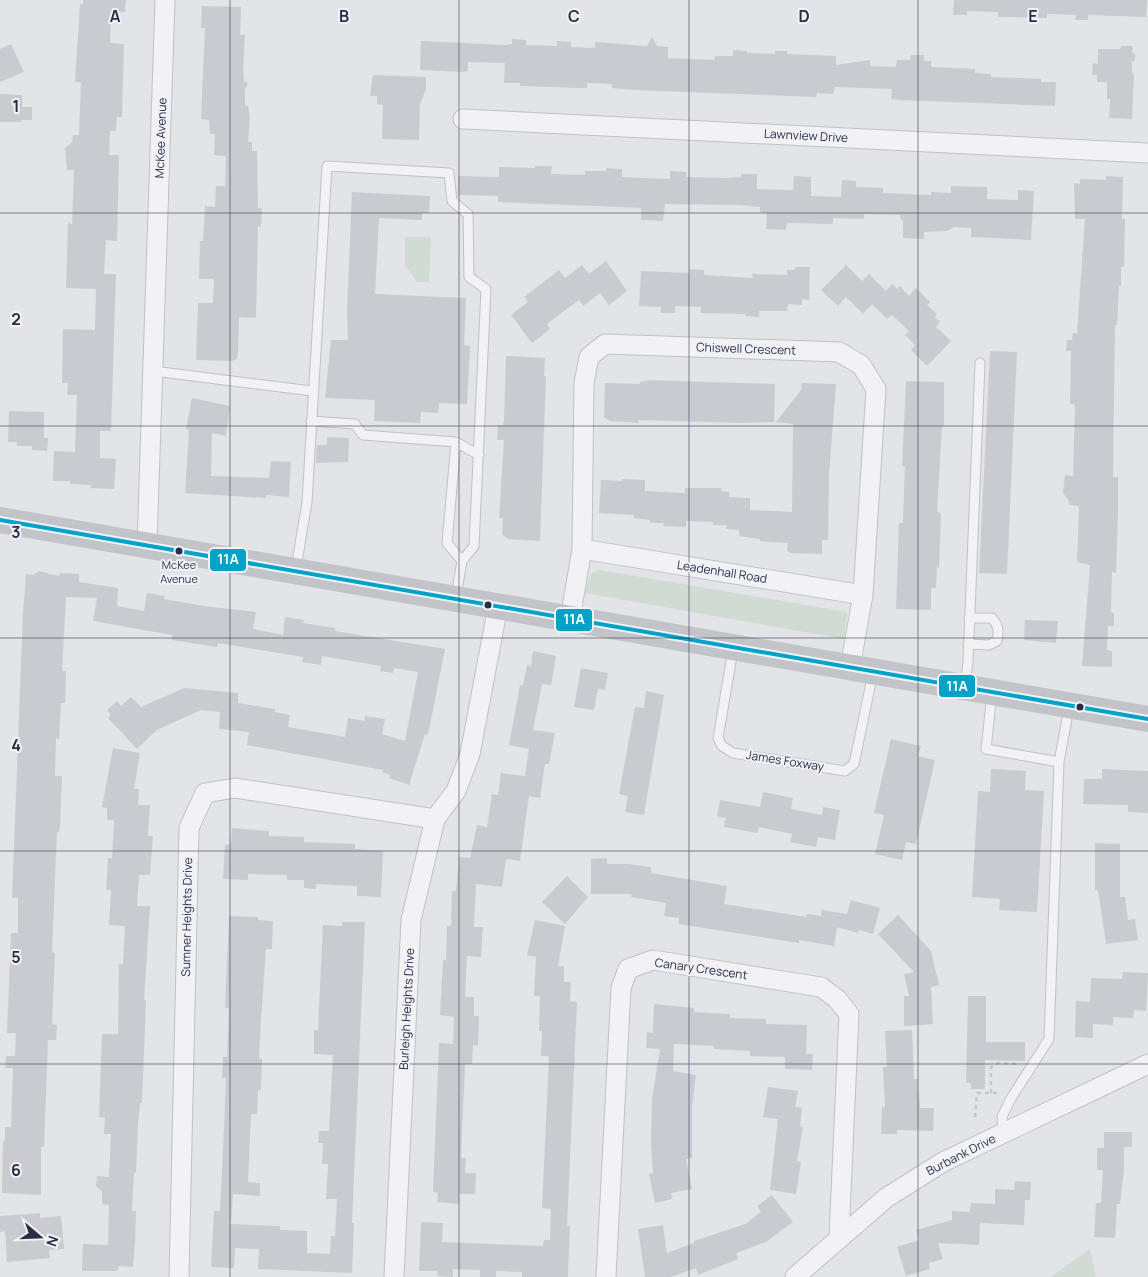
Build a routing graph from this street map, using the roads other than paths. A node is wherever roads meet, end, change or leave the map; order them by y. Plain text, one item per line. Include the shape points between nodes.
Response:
1 (165, 0) edge
2 (463, 119) dead end
3 (1148, 153) edge
4 (980, 363) dead end
5 (153, 371) junction
6 (312, 391) junction
7 (311, 421) junction
8 (456, 442) junction
9 (479, 455) junction
10 (0, 520) edge
11 (147, 545) junction
12 (582, 549) junction
13 (462, 561) junction
14 (296, 571) junction
15 (863, 595) junction
16 (455, 599) junction
17 (498, 606) junction
18 (969, 618) junction
19 (570, 619) junction
20 (968, 644) junction
21 (733, 647) junction
22 (862, 669) junction
23 (964, 687) junction
24 (993, 692) junction
25 (1070, 705) junction
26 (1148, 718) edge
27 (1059, 762) junction
28 (435, 819) junction
29 (1148, 1064) edge
30 (1003, 1134) junction
31 (839, 1237) junction
32 (179, 1277) edge
33 (394, 1277) edge
34 (606, 1277) edge
35 (795, 1277) edge

1 - 5 street, McKee Avenue
2 - 3 street, Lawnview Drive
4 - 18 lane
5 - 6 lane
5 - 11 street, McKee Avenue
6 - 7 lane
6 - 9 lane via 327,166 449,173 452,201 468,214 469,277 486,289
7 - 8 lane via 355,424 363,435
7 - 14 lane via 306,502
8 - 9 lane
8 - 13 lane via 447,543
9 - 13 lane via 474,546
10 - 11 main road
11 - 14 main road
12 - 15 street, Leadenhall Road
12 - 15 street, Chiswell Crescent via 584,383 589,357 605,344 839,352 861,365 876,389
12 - 19 street, Chiswell Crescent
13 - 16 lane
14 - 16 main road
15 - 22 street, Chiswell Crescent
16 - 17 main road
17 - 19 main road
17 - 28 street, Burleigh Heights Drive via 470,754 456,791
18 - 20 lane
18 - 20 lane via 992,618 997,624 998,634 997,641 989,645
19 - 21 main road
20 - 23 lane
21 - 22 main road
21 - 22 lane, James Foxway via 718,738 722,746 733,753 845,771 850,769 854,764
22 - 23 main road
23 - 24 main road
24 - 25 main road
24 - 27 lane via 986,749
25 - 26 main road
25 - 27 lane
27 - 30 lane via 1049,1039 1002,1117
28 - 32 street, Sumner Heights Drive via 235,788 204,793 189,828
28 - 33 street, Burleigh Heights Drive via 411,920
29 - 30 street, Burbank Drive
30 - 31 street, Burbank Drive via 943,1162 886,1198
31 - 34 street, Canary Crescent via 849,1014 821,987 653,960 628,969 621,988
31 - 35 street, Burbank Drive

